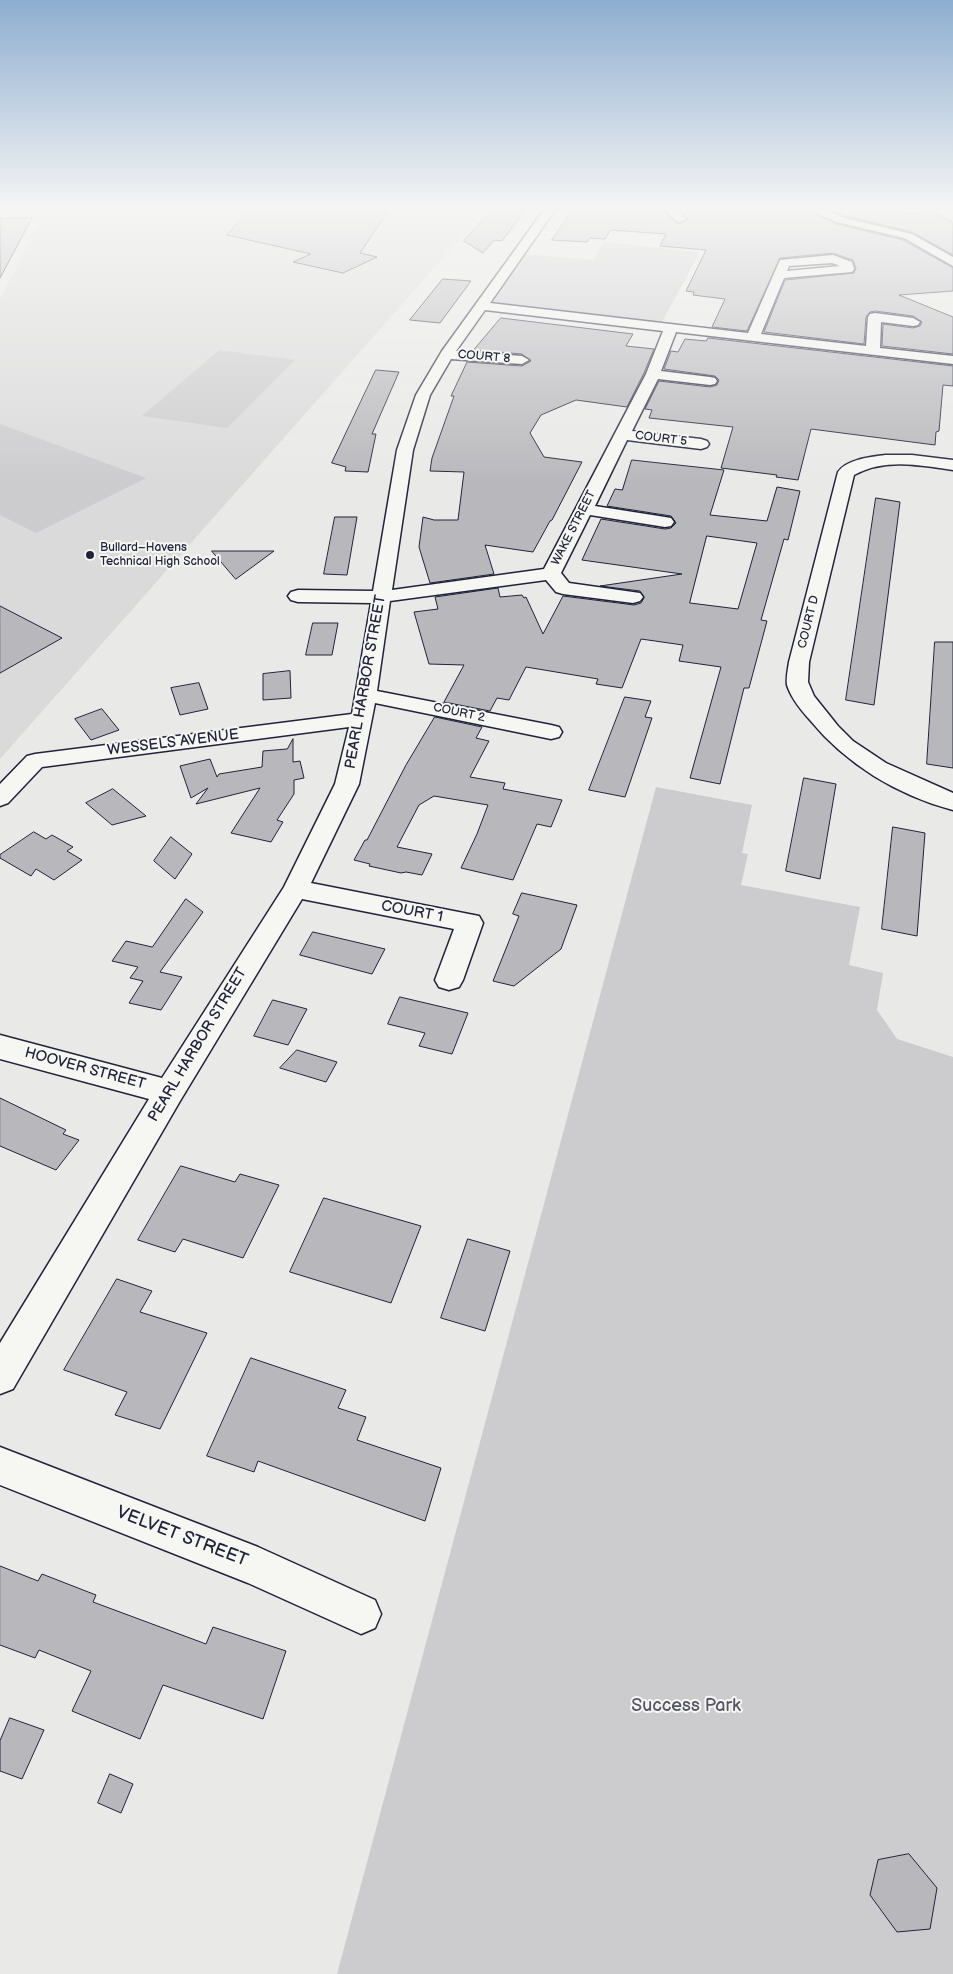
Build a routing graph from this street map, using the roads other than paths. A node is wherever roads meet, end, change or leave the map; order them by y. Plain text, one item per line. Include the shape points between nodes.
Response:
1 (485, 299) edge
2 (769, 299) edge
3 (480, 306) junction
4 (913, 322) dead end
5 (671, 327) junction
6 (753, 336) junction
7 (873, 349) junction
8 (447, 354) junction
9 (522, 360) dead end
10 (953, 360) edge
11 (652, 374) junction
12 (710, 381) dead end
13 (621, 434) junction
14 (701, 444) dead end
15 (953, 465) edge
16 (584, 509) junction
17 (665, 522) dead end
18 (550, 574) junction
19 (298, 596) dead end
20 (381, 597) junction
21 (633, 597) dead end
22 (366, 695) junction
23 (362, 719) junction
24 (551, 732) dead end
25 (0, 798) edge
26 (953, 802) edge
27 (295, 889) junction
28 (449, 980) dead end
29 (0, 1047) edge
30 (169, 1092) junction
31 (0, 1376) edge
32 (0, 1466) edge
33 (361, 1614) dead end

1 - 3 street, PEARL HARBOR STREET
2 - 6 street
3 - 5 street
3 - 8 street, PEARL HARBOR STREET
4 - 7 street via 875,317
5 - 6 street
5 - 11 street, WAKE STREET
6 - 7 street
7 - 10 street
8 - 9 street, COURT 8
8 - 20 street, PEARL HARBOR STREET via 423,396 405,450
11 - 12 street
11 - 13 street, WAKE STREET
13 - 14 street, COURT 5
13 - 16 street, WAKE STREET
15 - 26 street, COURT D via 903,459 878,460 846,472 799,662 798,684 823,724 850,751 910,785
16 - 17 street
16 - 18 street, WAKE STREET
18 - 20 street, WAKE STREET
18 - 21 street via 563,588
19 - 20 street, WAKE STREET
20 - 22 street, PEARL HARBOR STREET
22 - 23 street, PEARL HARBOR STREET
22 - 24 street, COURT 2
23 - 25 street, WESSELS AVENUE via 35,761
23 - 27 street, PEARL HARBOR STREET via 347,784
27 - 28 street, COURT 1 via 470,923
27 - 30 street, PEARL HARBOR STREET
29 - 30 street, HOOVER STREET
30 - 31 street, PEARL HARBOR STREET
32 - 33 street, VELVET STREET via 258,1567

